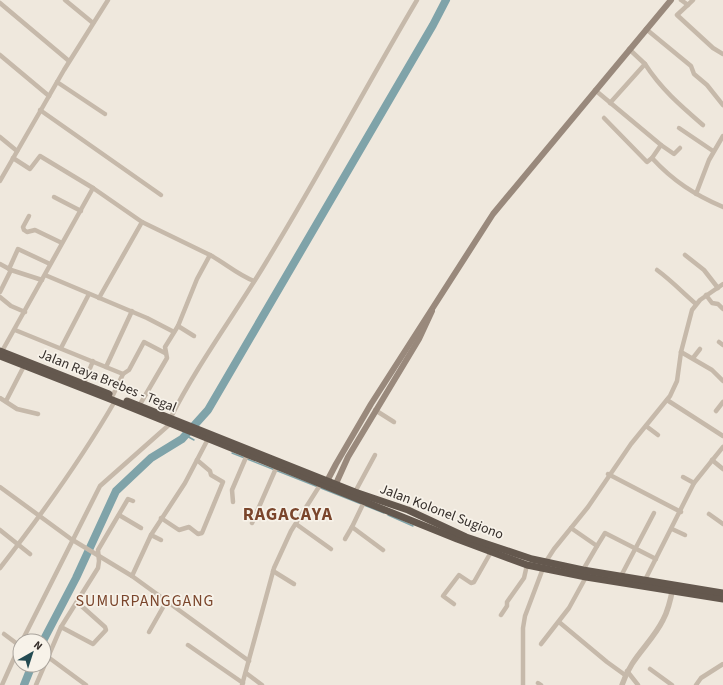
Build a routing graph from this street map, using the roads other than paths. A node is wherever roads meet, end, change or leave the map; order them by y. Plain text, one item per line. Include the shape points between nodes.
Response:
1 (65, 0) edge
2 (108, 0) edge
3 (417, 0) edge
4 (671, 0) edge
5 (681, 0) edge
6 (693, 0) edge
7 (0, 3) edge
8 (688, 5) junction
9 (93, 23) junction
10 (646, 29) junction
11 (632, 51) junction
12 (723, 54) edge
13 (0, 55) edge
14 (69, 61) junction
15 (645, 64) junction
16 (57, 82) junction
17 (596, 90) junction
18 (49, 96) junction
19 (610, 103) junction
20 (723, 106) edge
21 (40, 110) junction
22 (104, 114) dead end
23 (604, 118) dead end
24 (703, 125) dead end
25 (679, 128) dead end
26 (723, 136) edge
27 (0, 138) edge
28 (661, 146) junction
29 (680, 148) dead end
30 (17, 151) junction
31 (713, 151) junction
32 (13, 158) junction
33 (652, 158) junction
34 (0, 180) edge
35 (93, 188) junction
36 (696, 194) junction
37 (161, 195) dead end
38 (54, 197) dead end
39 (723, 207) edge
40 (81, 211) junction
41 (29, 216) dead end
42 (142, 222) junction
43 (62, 243) junction
44 (210, 255) junction
45 (685, 255) dead end
46 (0, 264) edge
47 (50, 264) junction
48 (10, 270) junction
49 (657, 270) dead end
50 (45, 275) junction
51 (42, 280) junction
52 (254, 281) junction
53 (723, 284) edge
54 (718, 288) junction
55 (0, 292) edge
56 (89, 294) junction
57 (706, 295) junction
58 (0, 297) edge
59 (99, 298) junction
60 (696, 304) junction
61 (723, 309) edge
62 (433, 310) junction
63 (132, 311) junction
64 (24, 312) junction
65 (178, 326) junction
66 (15, 330) junction
67 (174, 332) junction
68 (194, 336) dead end
69 (61, 348) junction
70 (700, 349) dead end
71 (681, 352) junction
72 (165, 353) junction
73 (1, 354) edge
74 (693, 358) junction
75 (93, 361) junction
76 (24, 366) junction
77 (106, 367) junction
78 (123, 374) junction
79 (723, 381) edge
80 (84, 383) junction
81 (0, 398) edge
82 (114, 398) junction
83 (667, 400) junction
84 (6, 401) junction
85 (723, 402) edge
86 (139, 406) junction
87 (375, 410) junction
88 (716, 412) dead end
89 (38, 414) dead end
90 (170, 422) junction
91 (394, 422) dead end
92 (646, 426) junction
93 (353, 435) junction
94 (658, 435) dead end
95 (205, 436) junction
96 (723, 436) edge
97 (359, 438) junction
98 (723, 447) edge
99 (375, 456) dead end
100 (246, 458) junction
101 (197, 460) junction
102 (712, 460) junction
103 (277, 468) junction
104 (723, 469) edge
105 (608, 474) junction
106 (684, 477) dead end
107 (694, 483) junction
108 (322, 484) junction
109 (335, 486) junction
110 (0, 487) edge
111 (356, 492) junction
112 (133, 501) dead end
113 (233, 502) dead end
114 (363, 504) junction
115 (680, 512) junction
116 (654, 513) dead end
117 (709, 514) dead end
118 (119, 515) junction
119 (40, 516) junction
120 (161, 518) junction
121 (252, 523) dead end
122 (296, 524) junction
123 (723, 524) edge
124 (141, 528) dead end
125 (352, 528) junction
126 (571, 528) junction
127 (672, 529) junction
128 (0, 530) edge
129 (151, 535) junction
130 (685, 535) dead end
131 (345, 539) dead end
132 (161, 540) dead end
133 (75, 542) junction
134 (18, 544) junction
135 (597, 546) junction
136 (635, 548) junction
137 (331, 549) dead end
138 (383, 550) dead end
139 (491, 552) junction
140 (30, 554) dead end
141 (99, 555) junction
142 (656, 559) junction
143 (527, 565) junction
144 (544, 566) junction
145 (0, 568) edge
146 (583, 570) junction
147 (273, 571) junction
148 (132, 576) junction
149 (621, 576) junction
150 (586, 577) junction
151 (645, 580) junction
152 (294, 584) dead end
153 (672, 588) junction
154 (723, 594) edge
155 (723, 599) edge
156 (77, 602) junction
157 (166, 602) junction
158 (454, 604) dead end
159 (502, 615) dead end
160 (559, 622) junction
161 (61, 627) junction
162 (149, 632) dead end
163 (26, 633) edge
164 (4, 634) dead end
165 (12, 640) edge
166 (541, 644) dead end
167 (188, 645) dead end
168 (52, 648) edge
169 (52, 660) edge
170 (249, 661) junction
171 (12, 663) edge
172 (723, 664) edge
173 (650, 669) dead end
174 (41, 673) edge
175 (246, 673) junction
176 (626, 673) junction
177 (659, 675) junction
178 (655, 679) dead end
179 (242, 684) edge
180 (2, 685) edge
181 (36, 685) edge
182 (86, 685) edge
183 (262, 685) edge
184 (523, 685) edge
185 (622, 685) edge
186 (638, 685) edge
187 (672, 685) edge
188 (696, 685) edge

1 - 9 street
2 - 9 street
3 - 52 street
4 - 10 main road
5 - 8 street
6 - 8 street
7 - 14 street
8 - 12 street via 678,16
9 - 14 street
10 - 11 main road
10 - 20 street via 691,66 694,74 707,85
11 - 15 street
11 - 17 main road
13 - 18 street
14 - 16 street
15 - 19 street
15 - 24 street via 675,101
16 - 18 street
16 - 22 street
17 - 19 street
17 - 62 main road via 503,200
18 - 21 street
19 - 28 street
21 - 30 street
21 - 37 street
23 - 33 street via 647,162
25 - 31 street
26 - 31 street
27 - 30 street
28 - 29 street via 674,154
28 - 33 street
30 - 32 street
31 - 36 street
32 - 34 street
32 - 35 street via 30,169 40,156
33 - 36 street via 675,181
35 - 40 street
35 - 42 street
36 - 39 street
38 - 40 street
40 - 43 street
41 - 43 street via 24,230 35,230
42 - 44 street
42 - 59 street
43 - 47 street
44 - 52 street
44 - 65 street
45 - 54 street via 704,270
46 - 48 street
47 - 48 street via 18,249
47 - 50 street
48 - 51 street
48 - 55 street
49 - 60 street via 679,286
50 - 51 street
50 - 56 street
51 - 64 street
52 - 90 street via 196,372
53 - 54 street
54 - 57 street
56 - 59 street
56 - 69 street
57 - 60 street
57 - 61 street via 712,303
58 - 64 street
59 - 63 street
60 - 71 street via 690,316
62 - 87 main road via 419,339
62 - 93 main road via 426,316
63 - 67 street
63 - 77 street
64 - 66 street
65 - 67 street
65 - 68 street
66 - 69 street
66 - 73 street
67 - 72 street via 165,347
69 - 75 street
70 - 74 street
71 - 74 street
71 - 83 street via 677,381
72 - 78 street via 145,341
72 - 86 street via 168,358
73 - 76 highway, Jalan Raya Brebes - Tegal
73 - 80 highway, Jalan Raya Brebes - Tegal
74 - 79 street
75 - 77 street
75 - 80 street
76 - 82 highway, Jalan Raya Brebes - Tegal
76 - 84 street
77 - 78 street
78 - 82 street
80 - 82 highway, Jalan Raya Brebes - Tegal
81 - 84 street
82 - 86 highway, Jalan Raya Brebes - Tegal
82 - 90 highway, Jalan Raya Brebes - Tegal
82 - 119 street via 88,447
83 - 92 street
83 - 96 street
84 - 89 street via 16,408
85 - 88 street
86 - 90 highway, Jalan Raya Brebes - Tegal
87 - 91 street
87 - 97 main road
90 - 95 highway, Jalan Raya Brebes - Tegal
90 - 133 street via 102,484
92 - 94 street
92 - 105 street
93 - 97 main road
93 - 108 main road
95 - 100 highway
95 - 101 street
95 - 108 highway
97 - 109 main road
98 - 102 street
99 - 111 street
100 - 103 highway
100 - 113 street via 233,488
101 - 120 street
101 - 120 street via 212,476 223,482 202,533 198,534 189,528 179,530
102 - 104 street
102 - 107 street
103 - 108 highway
103 - 121 street
105 - 115 street
105 - 126 street via 588,507
106 - 107 street
107 - 115 street
108 - 109 highway
108 - 122 street
109 - 111 highway, Jalan Kolonel Sugiono
109 - 114 highway
110 - 119 street
111 - 144 highway, Jalan Kolonel Sugiono via 408,510 466,537
112 - 118 street via 128,499
114 - 125 street
114 - 139 highway
115 - 127 street
116 - 136 street
117 - 123 street
118 - 124 street
118 - 141 street via 98,550
119 - 133 street
119 - 134 street
120 - 129 street
122 - 137 street
122 - 147 street
125 - 131 street
125 - 138 street
126 - 135 street
126 - 144 street
127 - 130 street
127 - 142 street
128 - 134 street
129 - 132 street
129 - 148 street
133 - 141 street
133 - 163 street
134 - 140 street
134 - 145 street
135 - 136 street via 605,533
135 - 146 street
136 - 142 street
136 - 149 street
139 - 143 highway
139 - 158 street via 474,582 471,583 459,575 448,589 444,596
141 - 148 street
141 - 156 street via 98,568
142 - 151 street
143 - 144 highway
143 - 159 street via 524,578 507,602
144 - 146 highway, Jalan Kolonel Sugiono
144 - 150 highway
144 - 184 street via 523,628
146 - 149 highway, Jalan Kolonel Sugiono
147 - 152 street
147 - 170 street
148 - 157 street
149 - 151 highway, Jalan Kolonel Sugiono
150 - 153 highway
150 - 160 street via 570,608
151 - 153 highway, Jalan Kolonel Sugiono
153 - 154 highway, Jalan Kolonel Sugiono
153 - 155 highway
153 - 176 street via 663,621
156 - 161 street
156 - 161 street via 106,630 93,644
157 - 162 street
157 - 170 street
160 - 166 street
160 - 176 street via 606,662
161 - 168 street
164 - 165 street
167 - 179 street
169 - 182 street
170 - 175 street
171 - 180 street
172 - 188 street via 699,679
173 - 177 street
174 - 181 street
175 - 179 street
175 - 183 street
176 - 185 street
176 - 186 street
177 - 178 street
177 - 187 street

